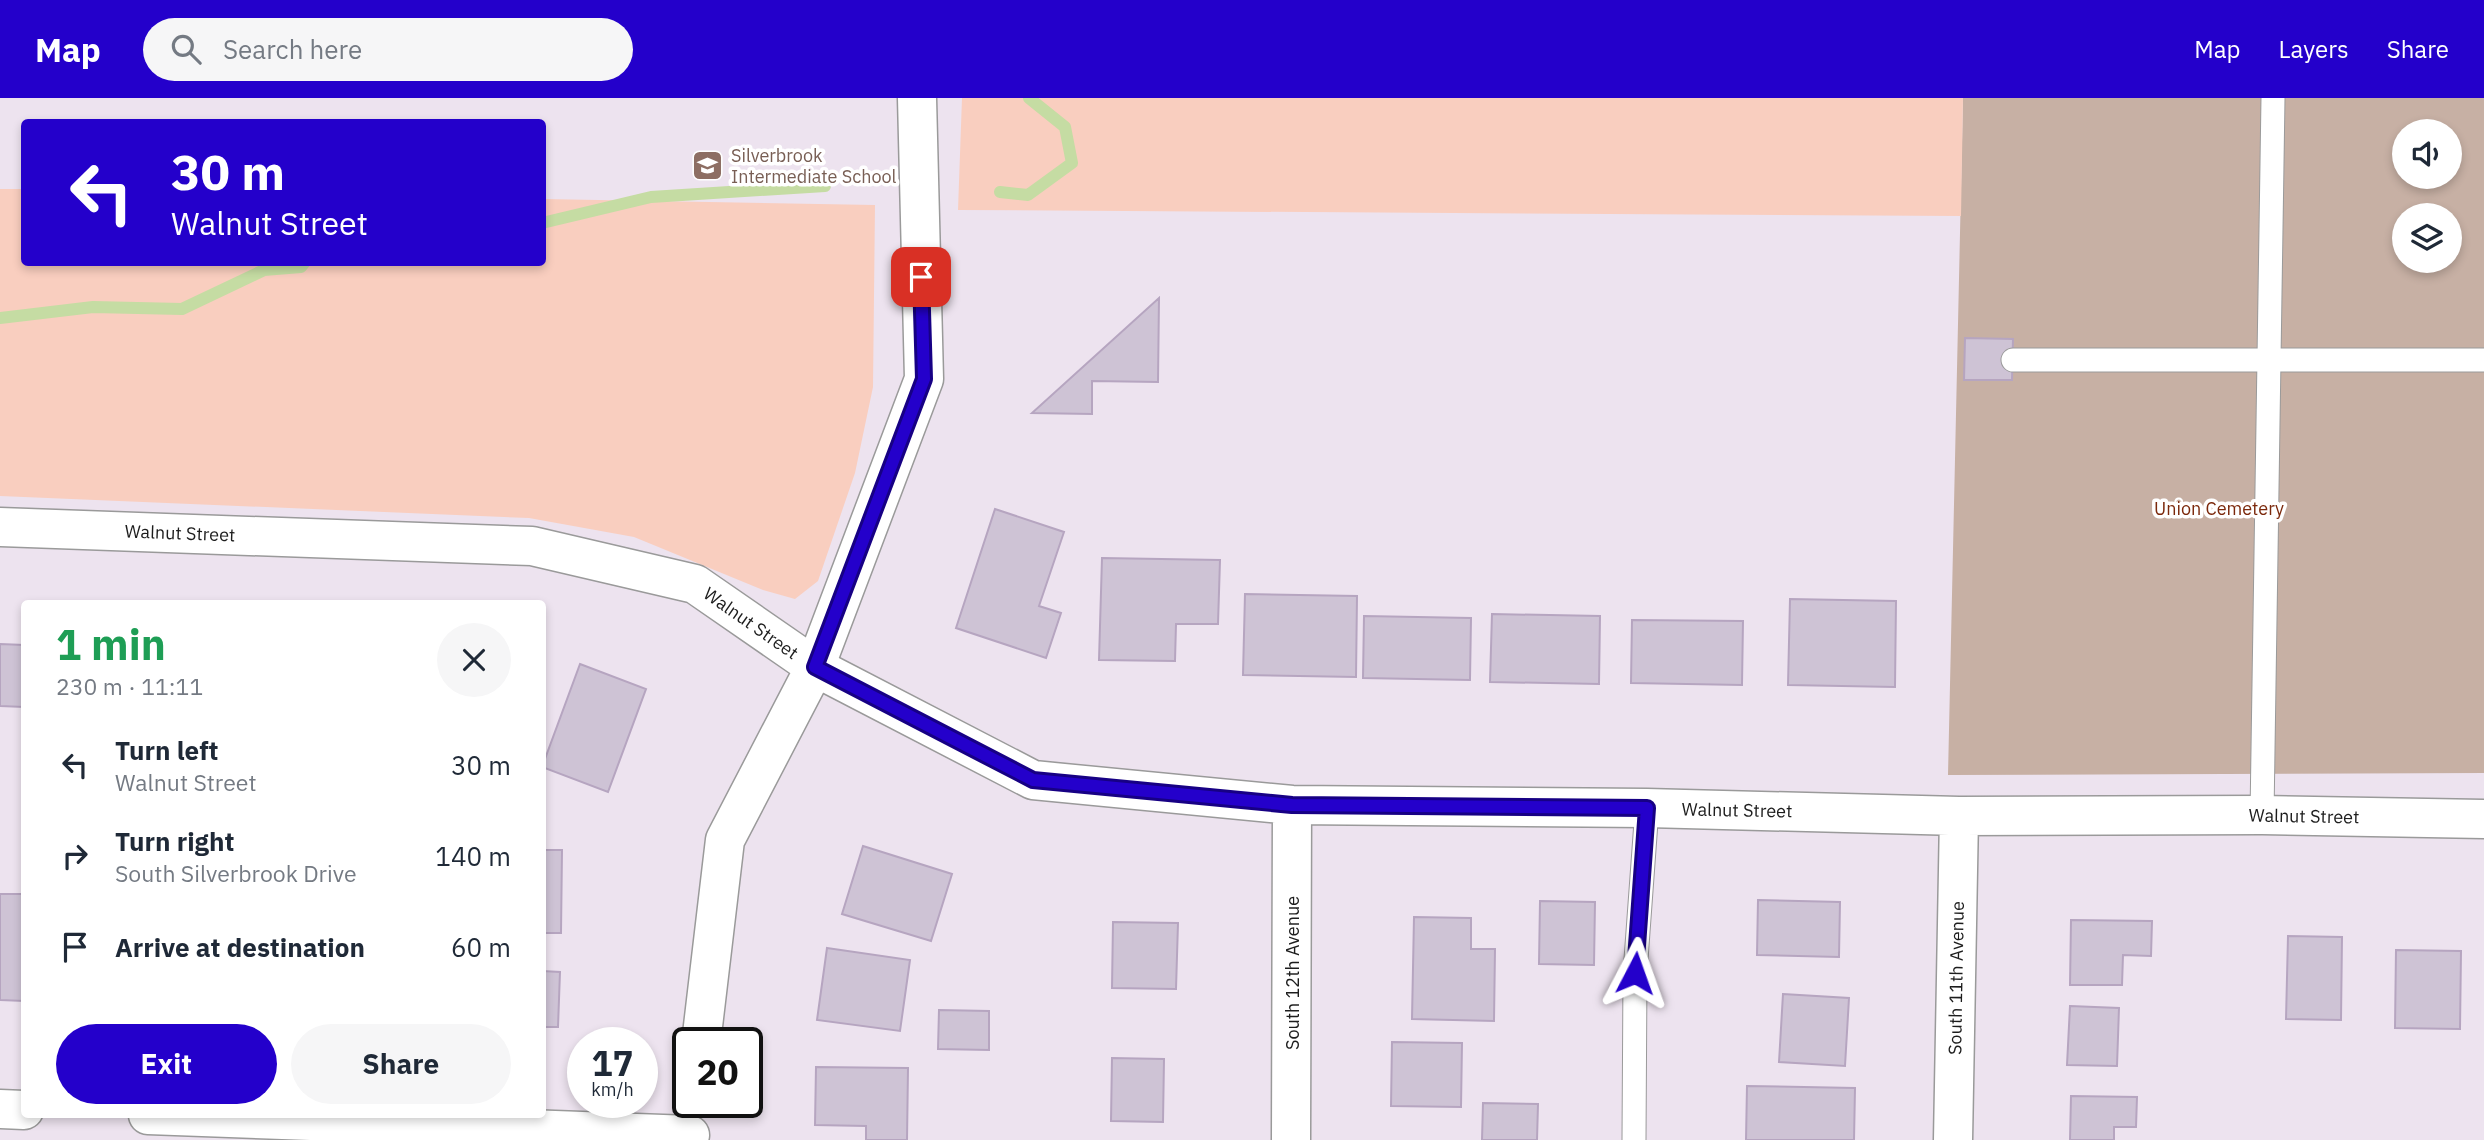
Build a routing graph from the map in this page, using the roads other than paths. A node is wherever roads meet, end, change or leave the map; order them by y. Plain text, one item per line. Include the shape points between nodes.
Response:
1 (917, 98) edge
2 (2273, 98) edge
3 (2013, 360) dead end
4 (2269, 360) junction
5 (2484, 360) edge
6 (0, 527) edge
7 (815, 667) junction
8 (1292, 805) junction
9 (1647, 808) junction
10 (2262, 815) junction
11 (1959, 816) junction
12 (2484, 819) edge
13 (703, 1027) edge
14 (0, 1109) edge
15 (21, 1110) edge
16 (296, 1118) edge
17 (692, 1126) edge
18 (1291, 1140) edge
19 (1634, 1140) edge
20 (1953, 1140) edge

1 - 7 street via 924,379
2 - 4 lane
3 - 4 lane
4 - 5 lane
4 - 10 lane
6 - 7 street, Walnut Street via 532,546 695,584
7 - 8 street, Walnut Street via 1033,780
7 - 13 street via 725,840
8 - 9 street, Walnut Street
8 - 18 street, South 12th Avenue
9 - 11 street, Walnut Street
9 - 19 lane via 1635,973
10 - 11 street, Walnut Street
10 - 12 street, Walnut Street
11 - 20 street, South 11th Avenue
14 - 15 street
16 - 17 street

